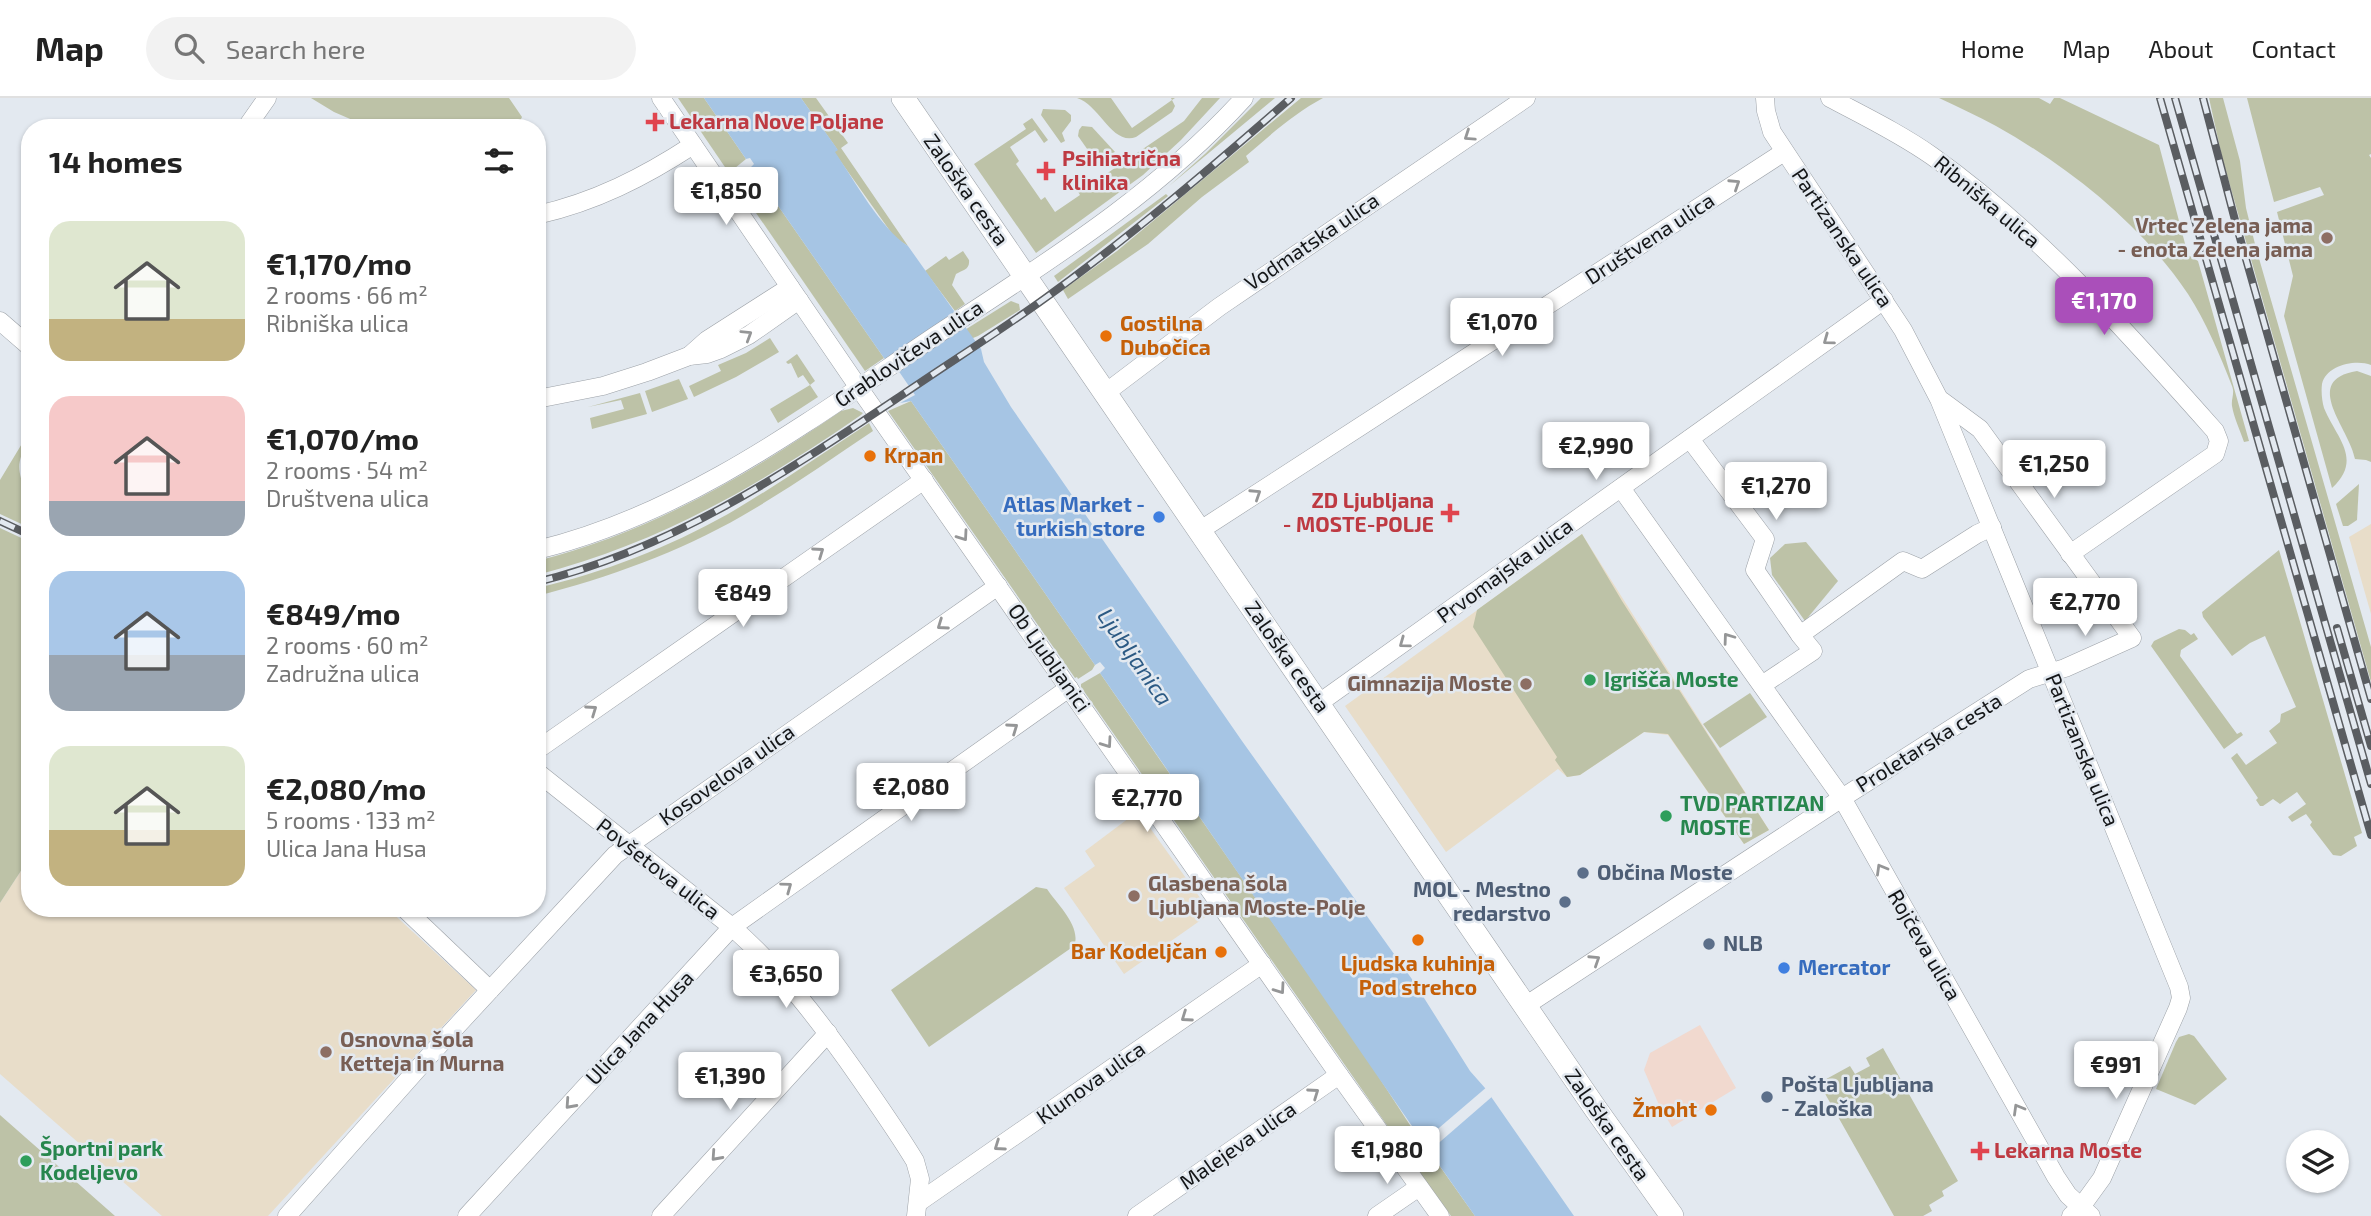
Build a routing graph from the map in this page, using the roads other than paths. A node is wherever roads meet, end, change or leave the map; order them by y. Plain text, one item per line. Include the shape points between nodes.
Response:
1 (267, 98) edge
2 (661, 98) edge
3 (903, 98) edge
4 (1244, 98) edge
5 (1526, 98) edge
6 (1765, 98) edge
7 (1830, 98) edge
8 (252, 119) edge
9 (693, 145) junction
10 (1784, 152) junction
11 (546, 213) edge
12 (1027, 277) junction
13 (795, 294) junction
14 (1884, 300) junction
15 (0, 321) edge
16 (21, 338) edge
17 (859, 388) junction
18 (1104, 394) junction
19 (546, 397) edge
20 (1939, 399) junction
21 (1690, 439) junction
22 (924, 480) junction
23 (1621, 488) junction
24 (1992, 527) junction
25 (1199, 531) junction
26 (546, 547) edge
27 (2070, 554) junction
28 (998, 586) junction
29 (1800, 635) junction
30 (2050, 672) junction
31 (1762, 685) junction
32 (1069, 688) junction
33 (1319, 703) junction
34 (546, 744) edge
35 (546, 779) edge
36 (1842, 799) junction
37 (627, 845) junction
38 (413, 917) edge
39 (732, 927) junction
40 (1262, 964) junction
41 (490, 990) junction
42 (1525, 1006) junction
43 (828, 1033) junction
44 (1339, 1076) junction
45 (1419, 1187) junction
46 (918, 1209) edge
47 (2081, 1213) edge
48 (287, 1216) edge
49 (467, 1216) edge
50 (661, 1216) edge
51 (1137, 1216) edge
52 (1377, 1216) edge
53 (1440, 1216) edge
54 (1672, 1216) edge

1 - 8 street
2 - 9 street, Ob Ljubljanici
3 - 12 main road, Zaloška cesta
4 - 12 street, Grablovičeva ulica via 1160,180
5 -> 18 street, Vodmatska ulica via 1219,307
6 - 10 street, Partizanska ulica via 1768,122
7 - 27 street, Ribniška ulica via 1930,154 2033,238 2218,436 2215,454
9 - 11 street via 613,191
9 - 13 street, Ob Ljubljanici
10 - 14 street, Partizanska ulica
25 -> 10 street, Društvena ulica
12 - 17 street, Grablovičeva ulica
12 - 18 main road, Zaloška cesta
13 - 17 street, Ob Ljubljanici
13 - 19 street via 734,343 603,386
14 - 20 street, Partizanska ulica
14 -> 21 street, Prvomajska ulica
15 - 16 street
17 - 22 street, Ob Ljubljanici
17 - 26 street, Grablovičeva ulica via 761,451 664,505 602,531
18 - 25 main road, Zaloška cesta
20 - 24 street, Partizanska ulica
20 - 27 street via 1980,429
21 - 23 street, Prvomajska ulica
21 - 29 street via 1765,539 1755,570
22 -> 28 street, Ob Ljubljanici
34 -> 22 street
31 -> 23 street, Rojčeva ulica
23 -> 33 street, Prvomajska ulica
24 - 29 street via 1922,569 1903,561
24 - 30 street, Partizanska ulica
25 - 33 main road, Zaloška cesta
27 - 30 street, Proletarska cesta via 2132,638
28 - 32 street, Ob Ljubljanici
28 -> 37 street, Kosovelova ulica
29 - 31 street via 1813,651
30 - 36 street, Proletarska cesta via 2029,680
30 - 47 street, Partizanska ulica via 2174,972 2180,998 2102,1178
31 - 36 street, Rojčeva ulica
39 -> 32 street, Ulica Jana Husa
32 -> 40 street, Ob Ljubljanici
33 - 42 main road, Zaloška cesta
35 - 37 street, Povšetova ulica
42 -> 36 street, Proletarska cesta
47 -> 36 street, Rojčeva ulica via 2056,1177
37 - 39 street, Povšetova ulica
37 - 41 street, Kosovelova ulica
38 - 41 street
39 - 43 street, Povšetova ulica via 792,987
39 -> 49 street, Ulica Jana Husa
40 -> 44 street, Ob Ljubljanici
40 -> 46 street, Klunova ulica
41 - 48 street, Kosovelova ulica
42 - 54 main road, Zaloška cesta
43 - 46 street, Povšetova ulica via 915,1161 920,1179
43 -> 50 street
44 - 45 street, Ob Ljubljanici
51 -> 44 street, Malejeva ulica
45 - 52 street
45 - 53 street, Ob Ljubljanici

